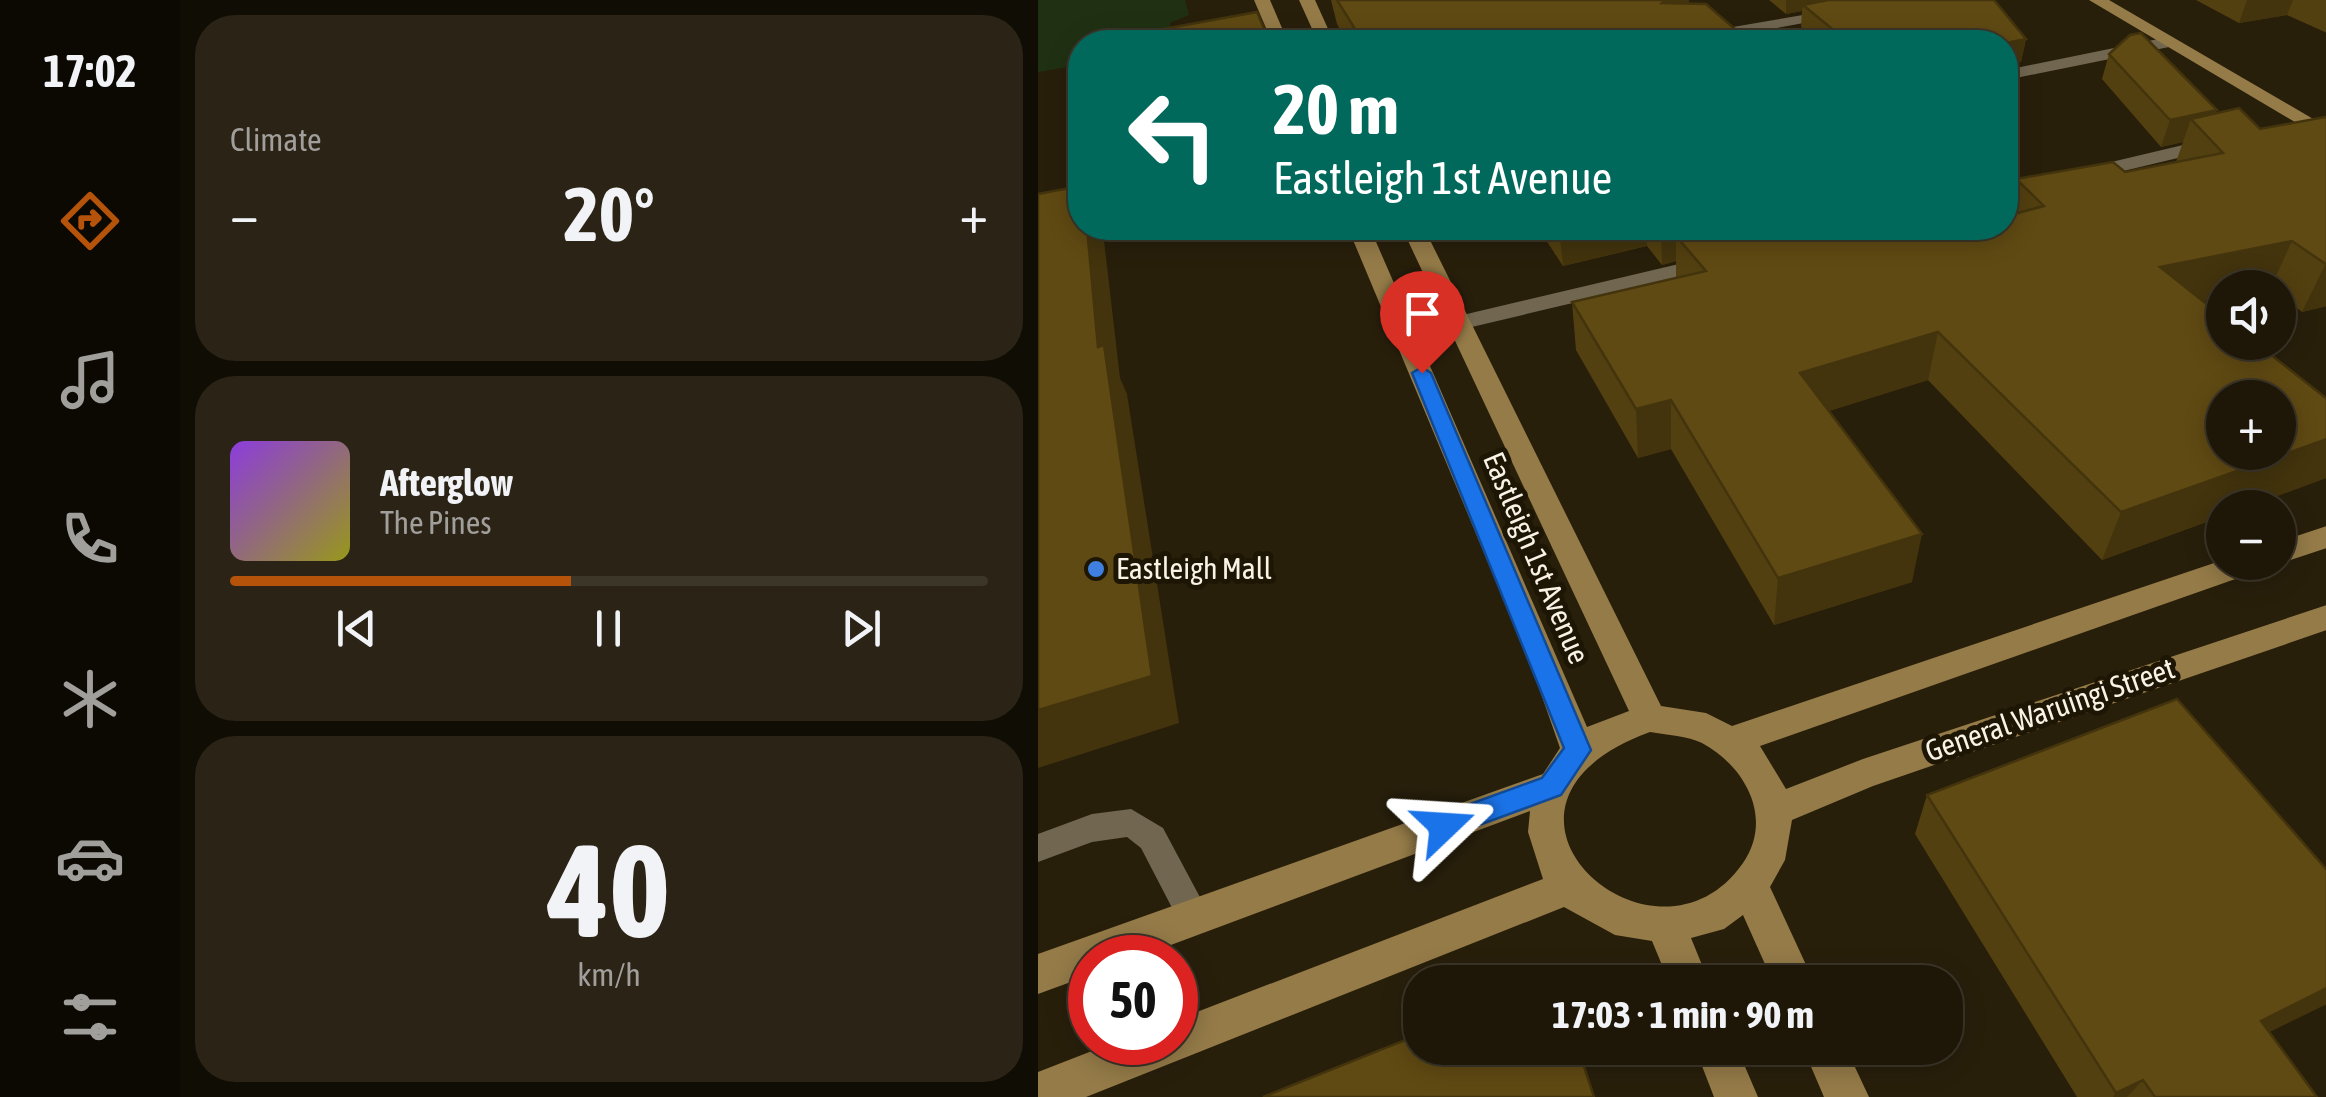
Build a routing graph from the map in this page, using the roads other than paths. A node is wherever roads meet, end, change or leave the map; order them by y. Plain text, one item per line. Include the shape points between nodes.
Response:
1 (1262, 0) edge
2 (1307, 0) edge
3 (1920, 0) edge
4 (2097, 0) edge
5 (1275, 30) edge
6 (1321, 30) edge
7 (1744, 30) edge
8 (2168, 42) junction
9 (2018, 73) edge
10 (2326, 118) edge
11 (2305, 123) junction
12 (2268, 132) edge
13 (2326, 136) edge
14 (2230, 140) edge
15 (2018, 190) edge
16 (1365, 240) edge
17 (1419, 240) edge
18 (1738, 256) edge
19 (1458, 323) junction
20 (2326, 536) edge
21 (2296, 547) edge
22 (2206, 577) edge
23 (2326, 617) edge
24 (1650, 718) junction
25 (1734, 740) junction
26 (1578, 750) junction
27 (1551, 787) junction
28 (1776, 810) junction
29 (1038, 848) edge
30 (1570, 887) junction
31 (1750, 887) junction
32 (1194, 916) junction
33 (1665, 924) junction
34 (1682, 965) edge
35 (1786, 965) edge
36 (1038, 974) edge
37 (1198, 1032) edge
38 (1113, 1065) edge
39 (1723, 1065) edge
40 (1832, 1065) edge
41 (1038, 1094) edge
42 (1736, 1097) edge
43 (1846, 1097) edge

1 - 5 main road
2 - 6 main road
3 - 7 street
4 - 8 main road
8 - 9 street
8 - 11 main road
10 - 11 street
11 - 12 street
11 - 13 main road
14 - 15 street
16 - 26 main road, Eastleigh 1st Avenue
17 - 19 main road, Eastleigh 1st Avenue
18 - 19 street
19 - 24 main road, Eastleigh 1st Avenue
20 - 21 main road
22 - 25 main road
23 - 28 main road, General Waruingi Street via 1863,774
24 - 25 main road via 1680,718
24 - 26 main road via 1624,723
25 - 28 main road via 1770,783
26 - 27 main road
27 - 30 main road via 1547,838
27 - 32 main road
28 - 31 main road via 1772,850
29 - 32 lane via 1092,828 1131,823 1152,838
30 - 33 main road via 1596,908 1629,921
30 - 37 main road
31 - 33 main road via 1697,918
31 - 35 main road
32 - 36 main road
33 - 34 main road
38 - 41 main road
39 - 42 main road
40 - 43 main road

